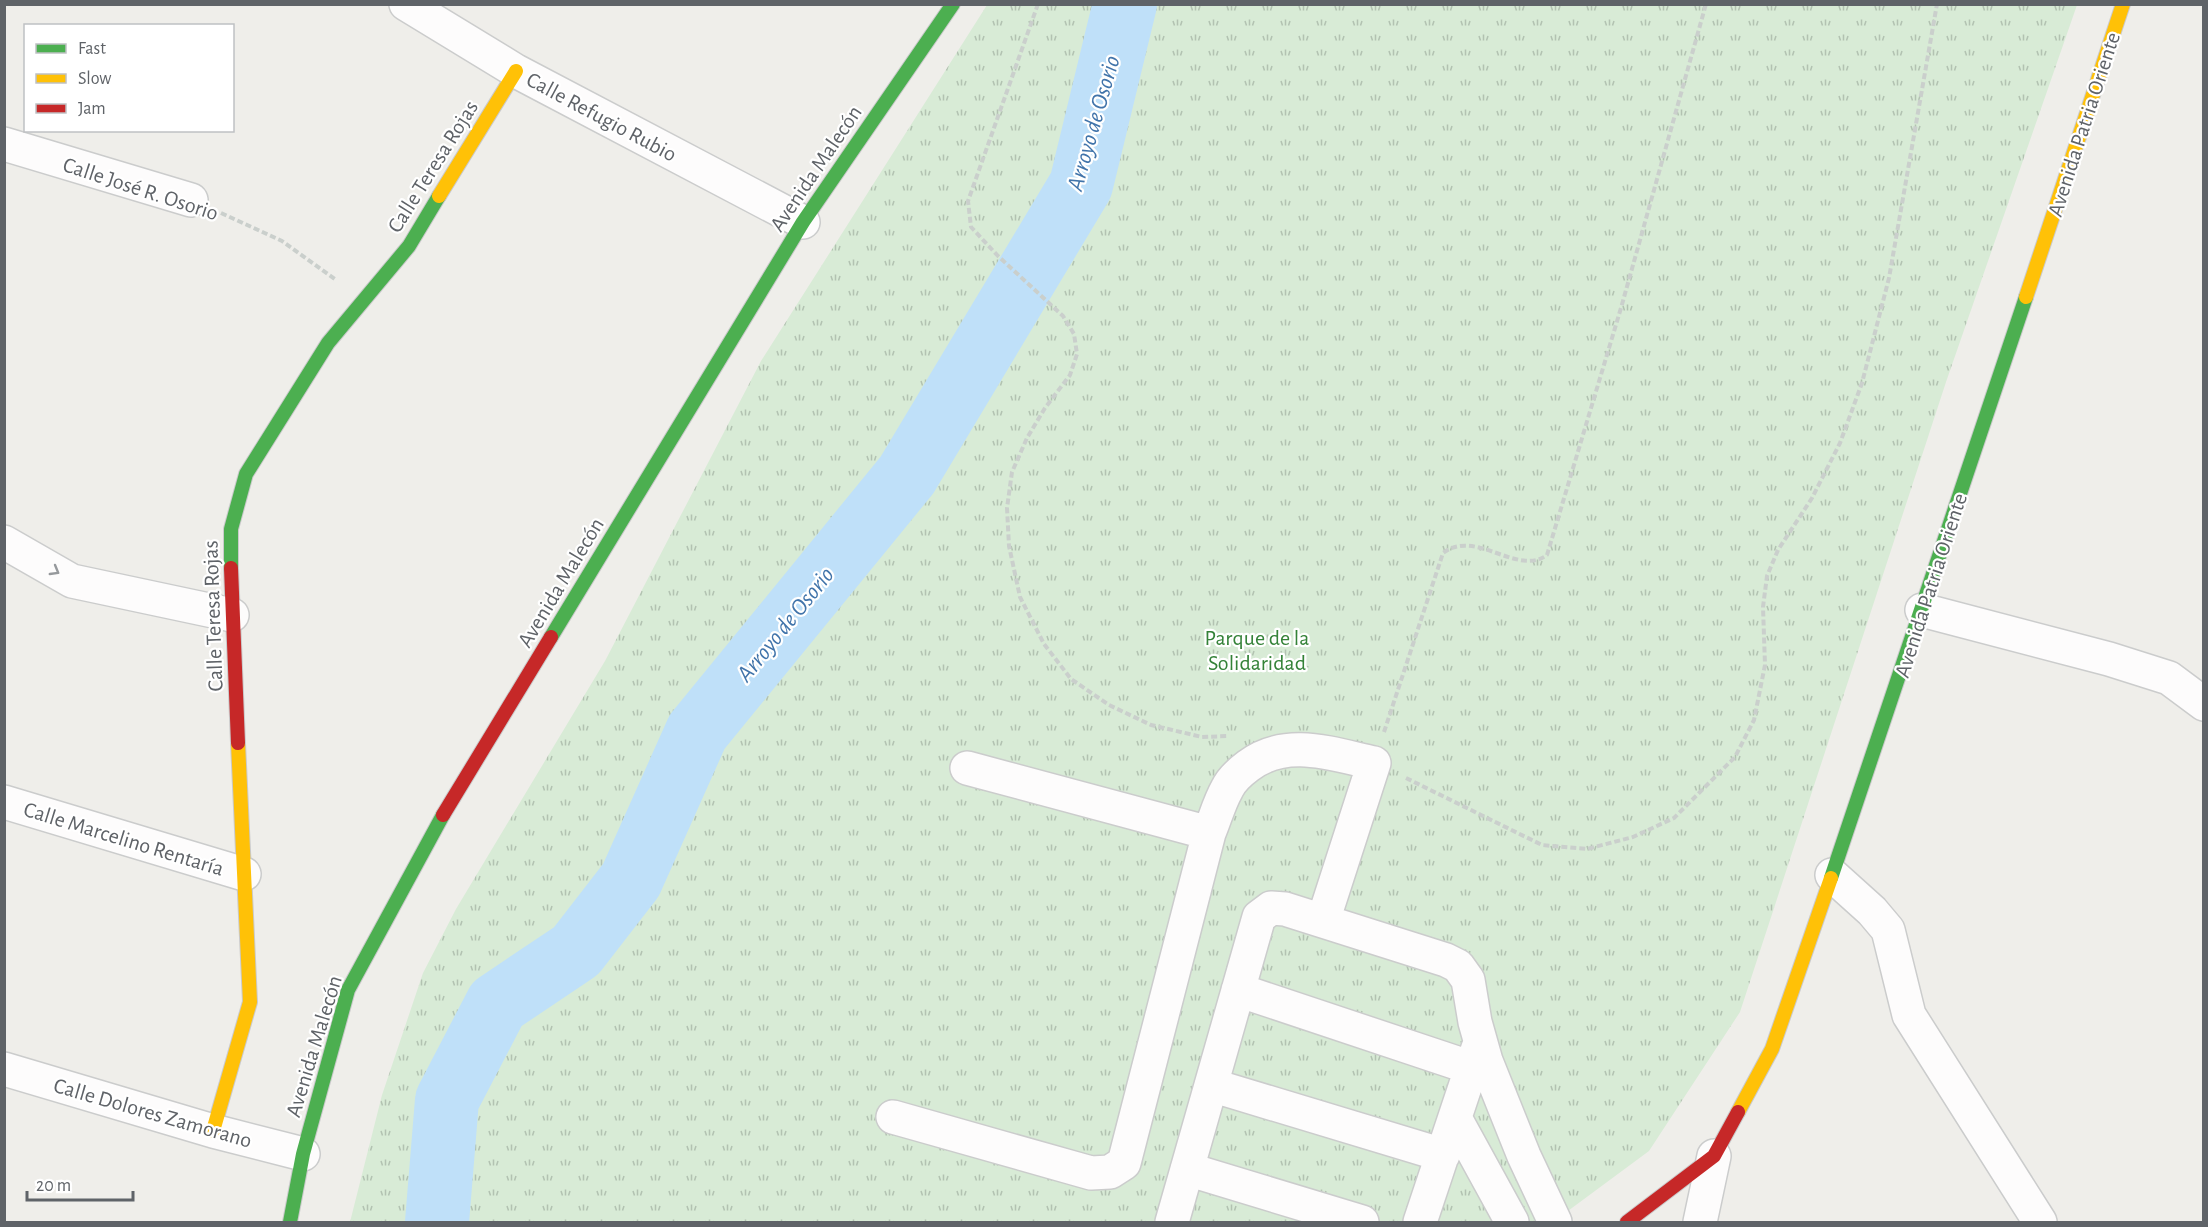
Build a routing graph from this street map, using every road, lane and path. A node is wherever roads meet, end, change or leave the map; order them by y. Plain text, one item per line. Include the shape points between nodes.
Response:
1 (406, 4) edge
2 (953, 4) edge
3 (1038, 4) edge
4 (1706, 4) edge
5 (1937, 4) edge
6 (2123, 4) edge
7 (516, 71) junction
8 (4, 144) edge
9 (191, 200) joint
10 (803, 222) junction
11 (364, 300) junction
12 (4, 542) edge
13 (1922, 610) junction
14 (232, 615) junction
15 (2204, 704) edge
16 (1236, 736) dead end
17 (1374, 763) junction
18 (967, 768) dead end
19 (4, 801) edge
20 (1209, 833) junction
21 (244, 874) junction
22 (1832, 875) junction
23 (1323, 921) junction
24 (1238, 990) junction
25 (1476, 1055) junction
26 (4, 1069) edge
27 (1211, 1085) junction
28 (893, 1117) dead end
29 (1455, 1118) junction
30 (213, 1131) junction
31 (303, 1154) junction
32 (1443, 1155) junction
33 (1524, 1156) junction
34 (1714, 1156) junction
35 (1187, 1169) junction
36 (1489, 1182) junction
37 (290, 1222) edge
38 (1172, 1222) edge
39 (1362, 1222) edge
40 (1420, 1222) edge
41 (1512, 1222) edge
42 (1555, 1222) edge
43 (1628, 1222) edge
44 (1700, 1222) edge
45 (2040, 1222) edge

1 - 7 street, Calle Refugio Rubio
2 - 10 street, Avenida Malecón
3 - 16 path via 968,201 971,227 1063,316 1074,334 1077,354 1070,375 1045,408 1011,472 1006,508 1020,597 1044,645 1071,679 1109,705 1151,725 1202,737
4 - 17 path via 1547,555 1538,561 1526,561 1465,544 1452,546 1443,553
5 - 17 path via 1889,278 1864,372 1840,443 1767,576 1763,607 1765,665 1754,720 1735,757 1674,818 1633,837 1587,849 1542,844
6 - 13 street, Avenida Patria Oriente
7 - 10 street, Calle Refugio Rubio
7 - 11 street, Calle Teresa Rojas via 409,246
8 - 9 street, Calle José R. Osorio
9 - 11 path, Calle José R. Osorio via 282,241
10 - 31 street, Avenida Malecón via 434,831 348,990
11 - 14 street, Calle Teresa Rojas via 328,343 246,474 231,529
12 -> 14 street via 72,581
13 - 15 street via 2169,678
13 - 22 street, Avenida Patria Oriente
14 - 21 street, Calle Teresa Rojas
17 - 20 street via 1312,749 1283,750 1256,760 1227,788
17 - 23 street
18 - 20 street
19 - 21 street, Calle Marcelino Rentaría
20 - 28 street via 1124,1163 1110,1172 1091,1173
21 - 30 street, Calle Teresa Rojas via 250,1002
22 - 34 street, Avenida Patria Oriente via 1772,1049
22 - 45 street via 1888,930 1909,1015
23 - 24 street via 1271,908 1259,917
23 - 25 street via 1458,966 1468,980
24 - 25 street
24 - 27 street
25 - 29 street
25 - 33 street
26 - 30 street, Calle Dolores Zamorano
27 - 32 street
27 - 35 street
29 - 32 street
29 - 36 street
30 - 31 street, Calle Dolores Zamorano
31 - 37 street, Avenida Malecón
32 - 40 street
33 - 36 street
33 - 42 street
34 - 43 street, Avenida Patria Oriente
34 - 44 street, Avenida Patria Oriente
35 - 38 street
35 - 39 street
36 - 41 street

